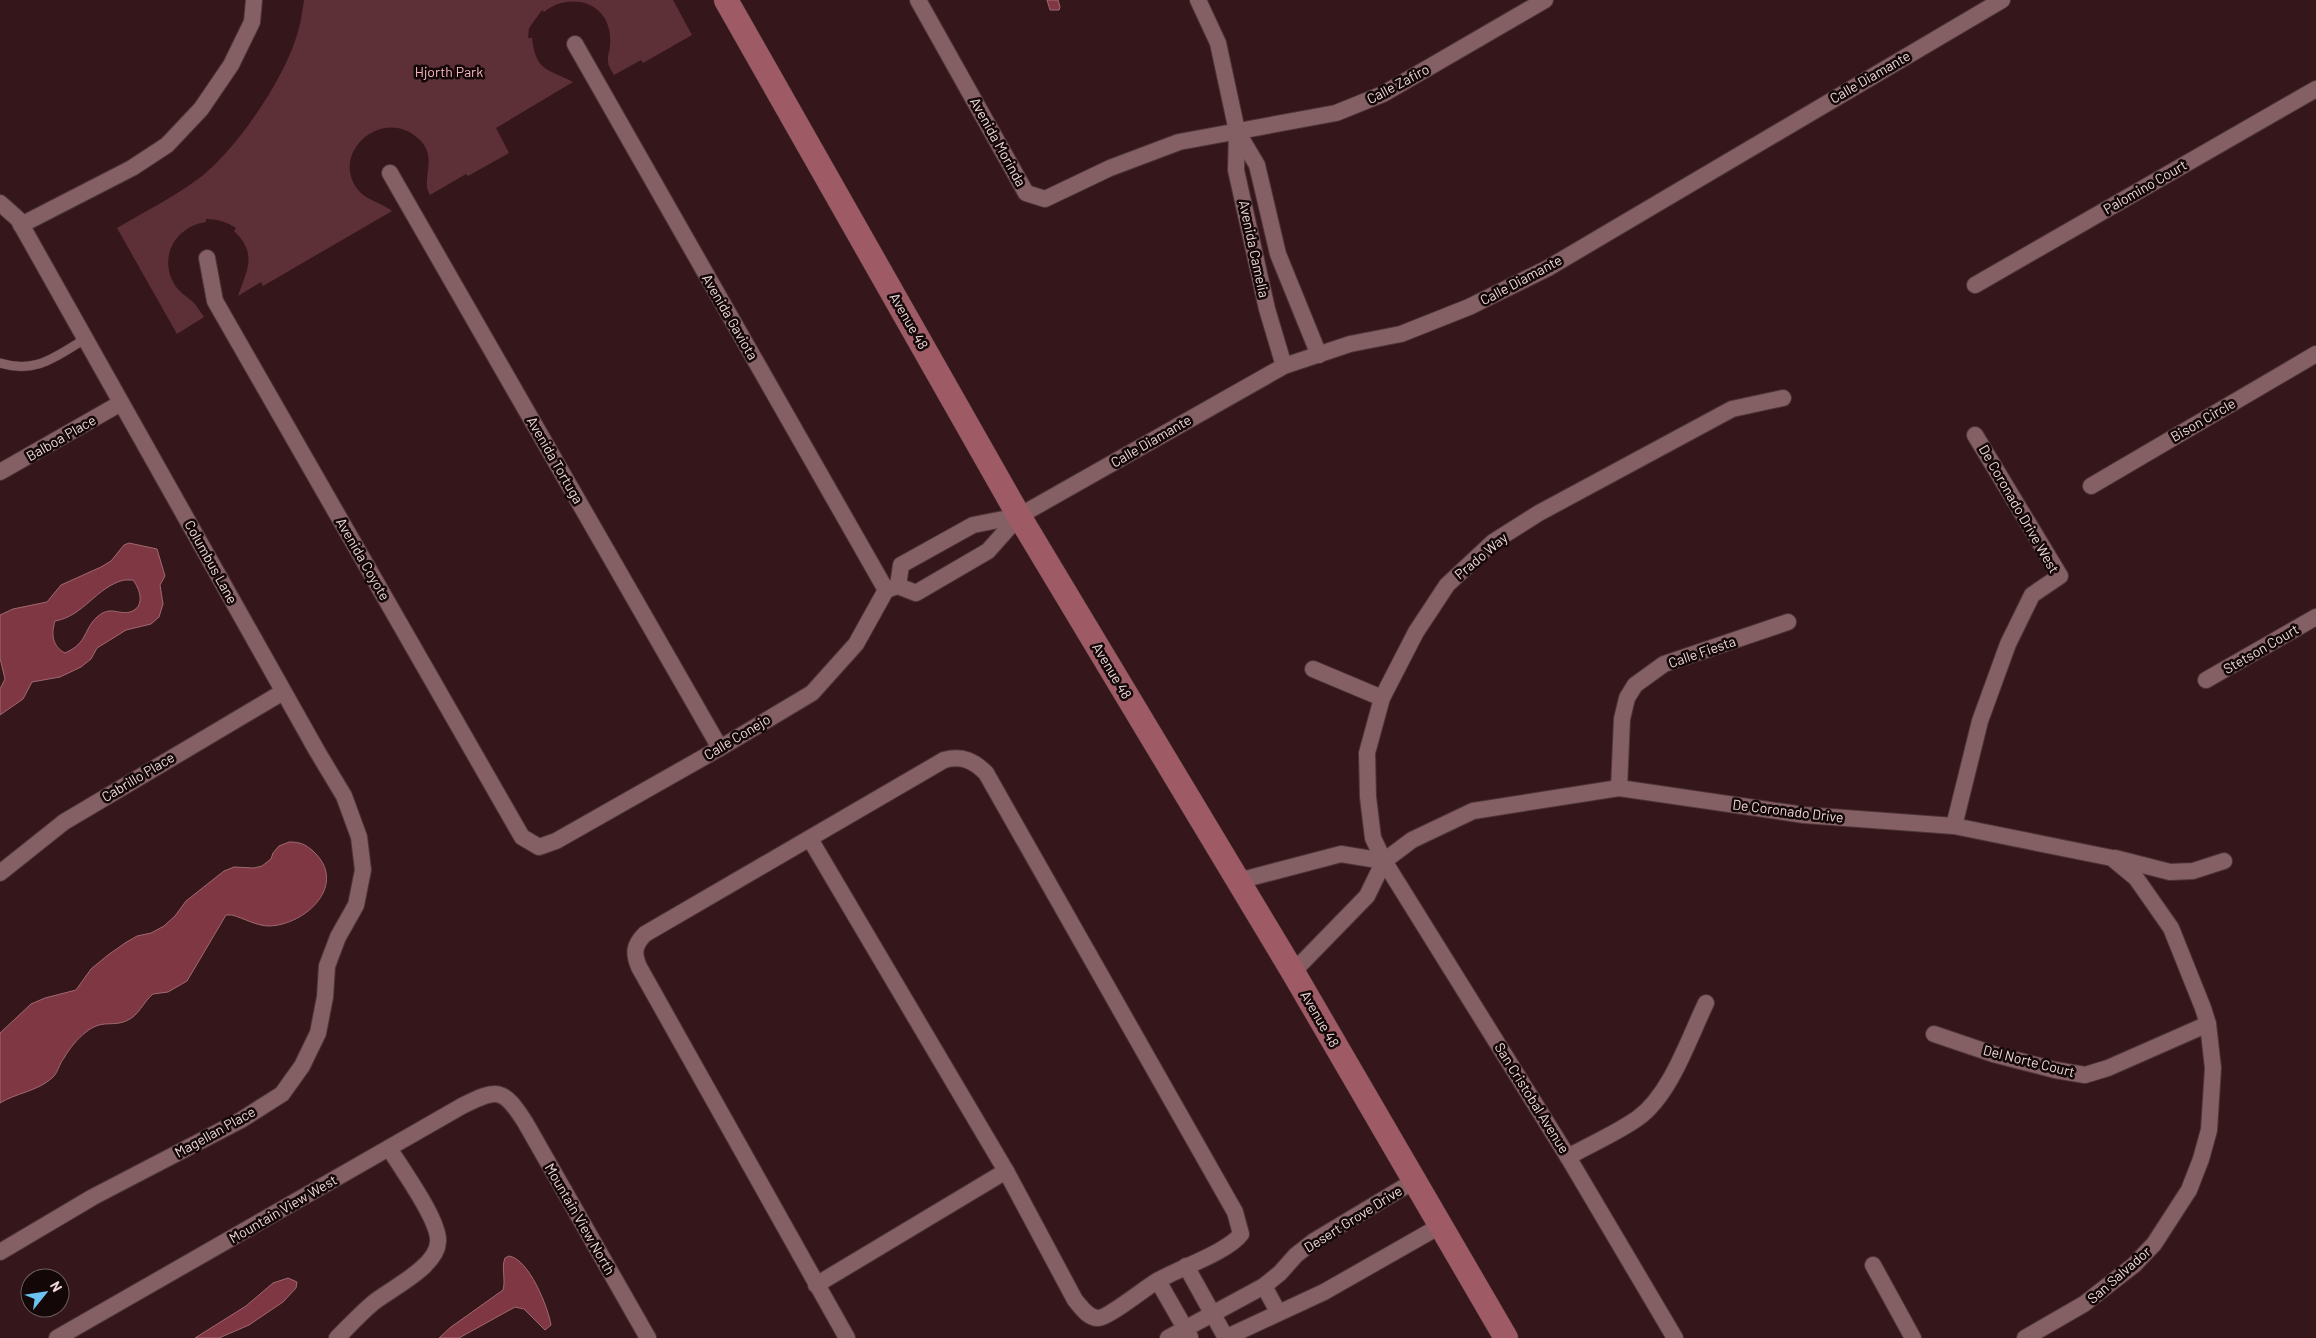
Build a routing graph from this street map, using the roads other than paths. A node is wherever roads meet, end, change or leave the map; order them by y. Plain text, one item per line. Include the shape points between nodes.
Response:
1 (254, 0) edge
2 (726, 0) edge
3 (918, 0) edge
4 (1198, 0) edge
5 (1545, 0) edge
6 (2002, 0) edge
7 (575, 44) dead end
8 (2316, 89) edge
9 (1237, 131) junction
10 (390, 173) dead end
11 (0, 203) edge
12 (21, 225) junction
13 (207, 258) dead end
14 (1286, 273) junction
15 (1261, 281) junction
16 (1975, 286) dead end
17 (85, 339) junction
18 (2316, 354) edge
19 (1319, 355) junction
20 (0, 363) edge
21 (1284, 366) junction
22 (1783, 398) dead end
23 (121, 403) junction
24 (1975, 435) dead end
25 (0, 472) edge
26 (2090, 486) dead end
27 (1019, 516) junction
28 (892, 588) junction
29 (2316, 617) edge
30 (1788, 622) dead end
31 (1313, 669) dead end
32 (2206, 680) dead end
33 (284, 692) junction
34 (1382, 698) junction
35 (720, 748) junction
36 (1619, 788) junction
37 (1954, 826) junction
38 (810, 839) junction
39 (539, 846) joint
40 (2112, 858) junction
41 (1384, 861) junction
42 (2224, 861) dead end
43 (0, 873) edge
44 (1238, 881) junction
45 (2171, 928) joint
46 (338, 937) joint
47 (1293, 972) junction
48 (1706, 1003) dead end
49 (2208, 1024) junction
50 (1934, 1034) dead end
51 (511, 1100) joint
52 (389, 1148) junction
53 (1568, 1157) junction
54 (1006, 1172) junction
55 (1414, 1181) junction
56 (1440, 1226) junction
57 (0, 1252) edge
58 (1873, 1265) dead end
59 (1186, 1266) junction
60 (1158, 1281) junction
61 (816, 1285) junction
62 (1264, 1286) junction
63 (1278, 1312) junction
64 (1213, 1314) junction
65 (1188, 1333) edge
66 (57, 1338) edge
67 (337, 1338) edge
68 (648, 1338) edge
69 (847, 1338) edge
70 (1168, 1338) edge
71 (1226, 1338) edge
72 (1506, 1338) edge
73 (1676, 1338) edge
74 (1913, 1338) edge
75 (2025, 1338) edge

1 - 12 street via 252,22 231,65 201,109 167,146 132,168
2 - 27 main road, Avenue 48
3 - 9 street, Avenida Morinda via 1026,193 1046,199 1110,168 1179,142
4 - 9 street, Avenida Camelia via 1218,43
5 - 9 street, Calle Zafiro via 1383,94 1336,113
6 - 19 street, Calle Diamante via 1548,268 1469,307 1401,334 1350,344
7 - 28 street, Avenida Gaviota
8 - 16 street, Palomino Court
9 - 14 street, Avenida Camelia via 1257,166 1278,254
9 - 15 street, Avenida Camelia via 1236,170
10 - 35 street, Avenida Tortuga
11 - 12 street, Columbus Lane
12 - 17 street, Columbus Lane
13 - 39 street, Avenida Coyote via 215,302 522,838
14 - 15 street
14 - 19 street, Avenida Camelia
15 - 21 street, Avenida Camelia
17 - 20 lane via 36,366 16,368
17 - 23 street, Columbus Lane
18 - 26 street, Bison Circle
19 - 21 street, Calle Diamante
21 - 27 street, Calle Diamante
22 - 34 street, Prado Way via 1732,409 1540,512 1493,542 1469,563 1433,604
23 - 25 street, Balboa Place
23 - 33 street, Columbus Lane
24 - 37 street, De Coronado Drive West via 2060,576 2032,595 2008,644 1980,721
27 - 28 street, Calle Conejo via 973,525 901,565
27 - 28 street via 988,551 916,593
27 - 44 main road, Avenue 48
28 - 35 street, Calle Conejo via 856,644 812,693
29 - 32 street, Stetson Court
30 - 36 street, Calle Fiesta via 1664,664 1635,685 1627,698 1622,719
31 - 34 street
33 - 43 street, Cabrillo Place via 64,822
33 - 46 street, Columbus Lane via 344,796 359,837 363,870 356,906
34 - 41 street, Prado Way via 1367,753 1373,838
35 - 39 street, Calle Conejo via 556,841
36 - 37 street, De Coronado Drive via 1804,815
36 - 41 street, De Coronado Drive via 1473,811 1412,840
37 - 40 street, De Coronado Drive
38 - 54 street
38 - 59 street via 944,760 960,757 986,773 1235,1212 1241,1234 1236,1240
38 - 61 street via 644,934 634,948 638,967
40 - 42 street via 2170,872 2193,872
40 - 45 street, De Coronado Drive via 2136,878
41 - 44 street via 1341,854
41 - 47 street, De Coronado Drive via 1367,896
41 - 53 street, San Cristobal Avenue
44 - 47 main road, Avenue 48
45 - 49 street, San Salvador
46 - 57 street, Magellan Place via 326,966 318,1033 302,1066 282,1094 241,1120 93,1197
47 - 55 main road, Avenue 48
48 - 53 street via 1670,1080 1654,1102 1639,1117
49 - 50 street, Del Norte Court via 2085,1075 1992,1054
49 - 75 street, San Salvador via 2213,1068 2209,1130 2189,1190 2165,1229 2134,1265 2084,1304
51 - 52 street, Mountain View West via 503,1094 476,1099
51 - 68 street, Mountain View North
52 - 66 street, Mountain View West
52 - 67 street via 431,1217 438,1243 425,1266 374,1302
53 - 73 street, San Cristobal Avenue
54 - 60 street via 1075,1300 1086,1313 1105,1317
54 - 61 street
55 - 56 main road, Avenue 48
55 - 62 street, Desert Grove Drive via 1314,1240
56 - 63 street via 1324,1292
56 - 72 main road, Avenue 48
58 - 74 street
59 - 60 street
59 - 64 street
60 - 65 street
61 - 69 street
62 - 63 street
62 - 64 street, Desert Grove Drive
63 - 71 street
64 - 65 street, Desert Grove Drive
64 - 71 street
65 - 70 street, Desert Grove Drive

